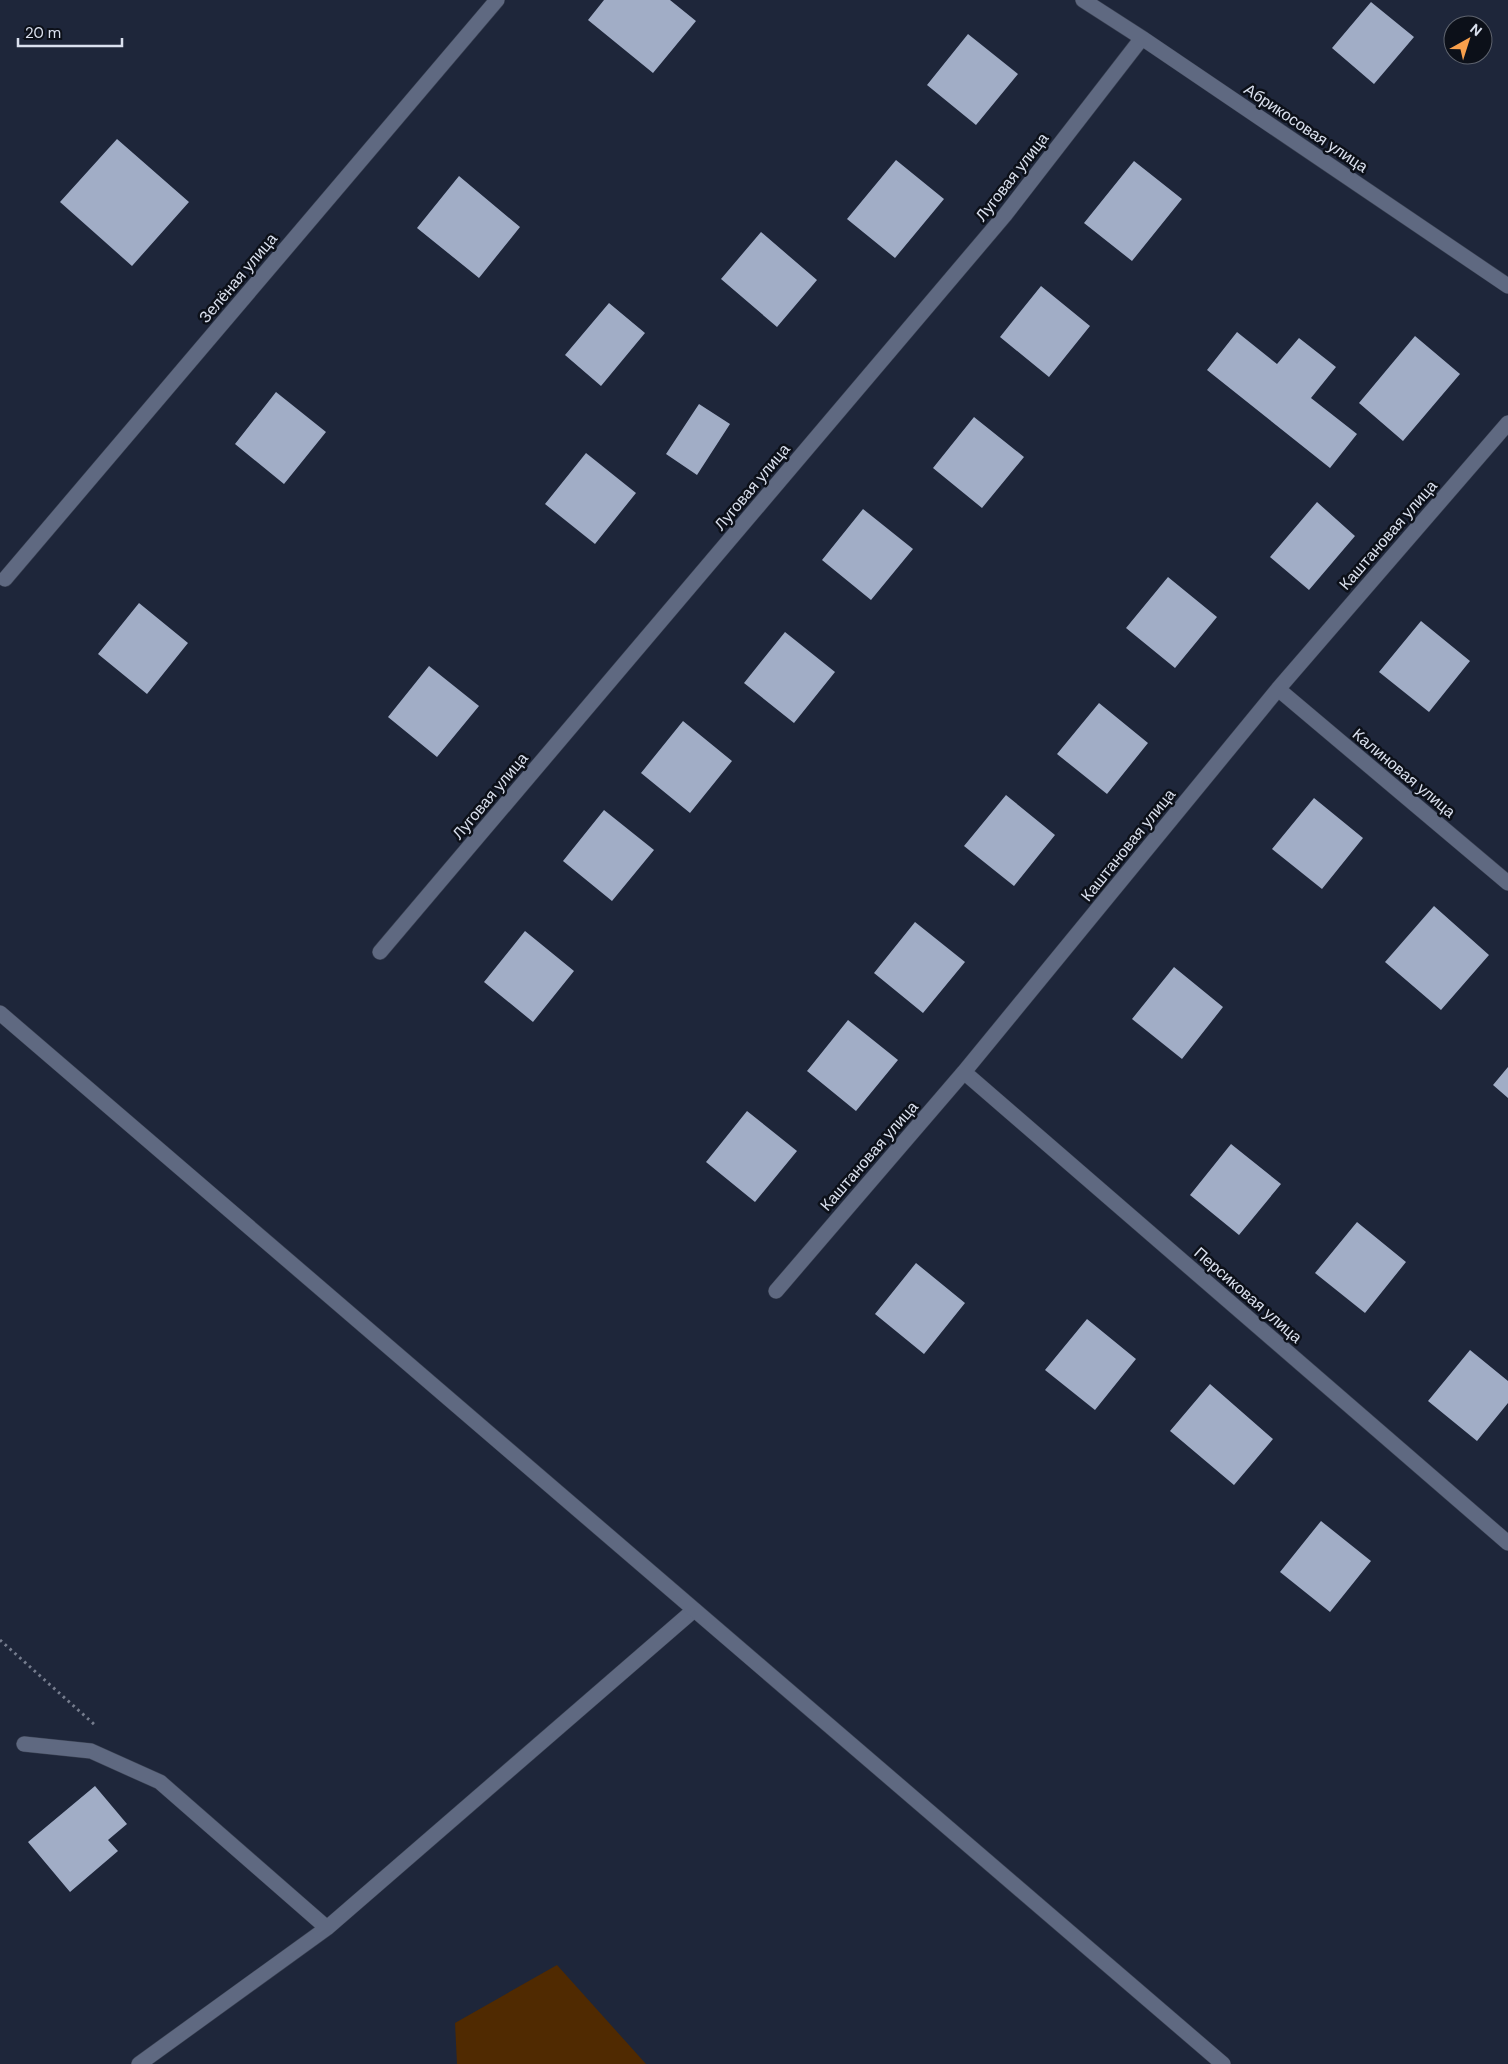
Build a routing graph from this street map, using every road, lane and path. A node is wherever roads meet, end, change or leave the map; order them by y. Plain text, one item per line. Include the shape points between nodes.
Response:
1 (497, 0) edge
2 (1083, 0) edge
3 (1142, 38) junction
4 (1508, 286) edge
5 (1508, 423) edge
6 (5, 579) dead end
7 (1278, 690) junction
8 (1508, 883) edge
9 (380, 952) dead end
10 (0, 1013) edge
11 (964, 1072) junction
12 (776, 1291) dead end
13 (1508, 1544) edge
14 (694, 1610) junction
15 (0, 1640) edge
16 (102, 1731) dead end
17 (24, 1744) dead end
18 (327, 1928) junction
19 (139, 2064) edge
20 (1223, 2064) edge

1 - 6 main road, Зелёная улица
2 - 3 main road, Абрикосовая улица
3 - 4 main road, Абрикосовая улица
3 - 9 main road, Луговая улица via 1005,215
5 - 7 main road, Каштановая улица
7 - 8 main road, Калиновая улица
7 - 11 main road, Каштановая улица
10 - 14 main road
11 - 12 main road, Каштановая улица
11 - 13 main road, Персиковая улица
14 - 18 main road
14 - 20 main road
15 - 16 path
17 - 18 main road via 91,1751 160,1782
18 - 19 main road

